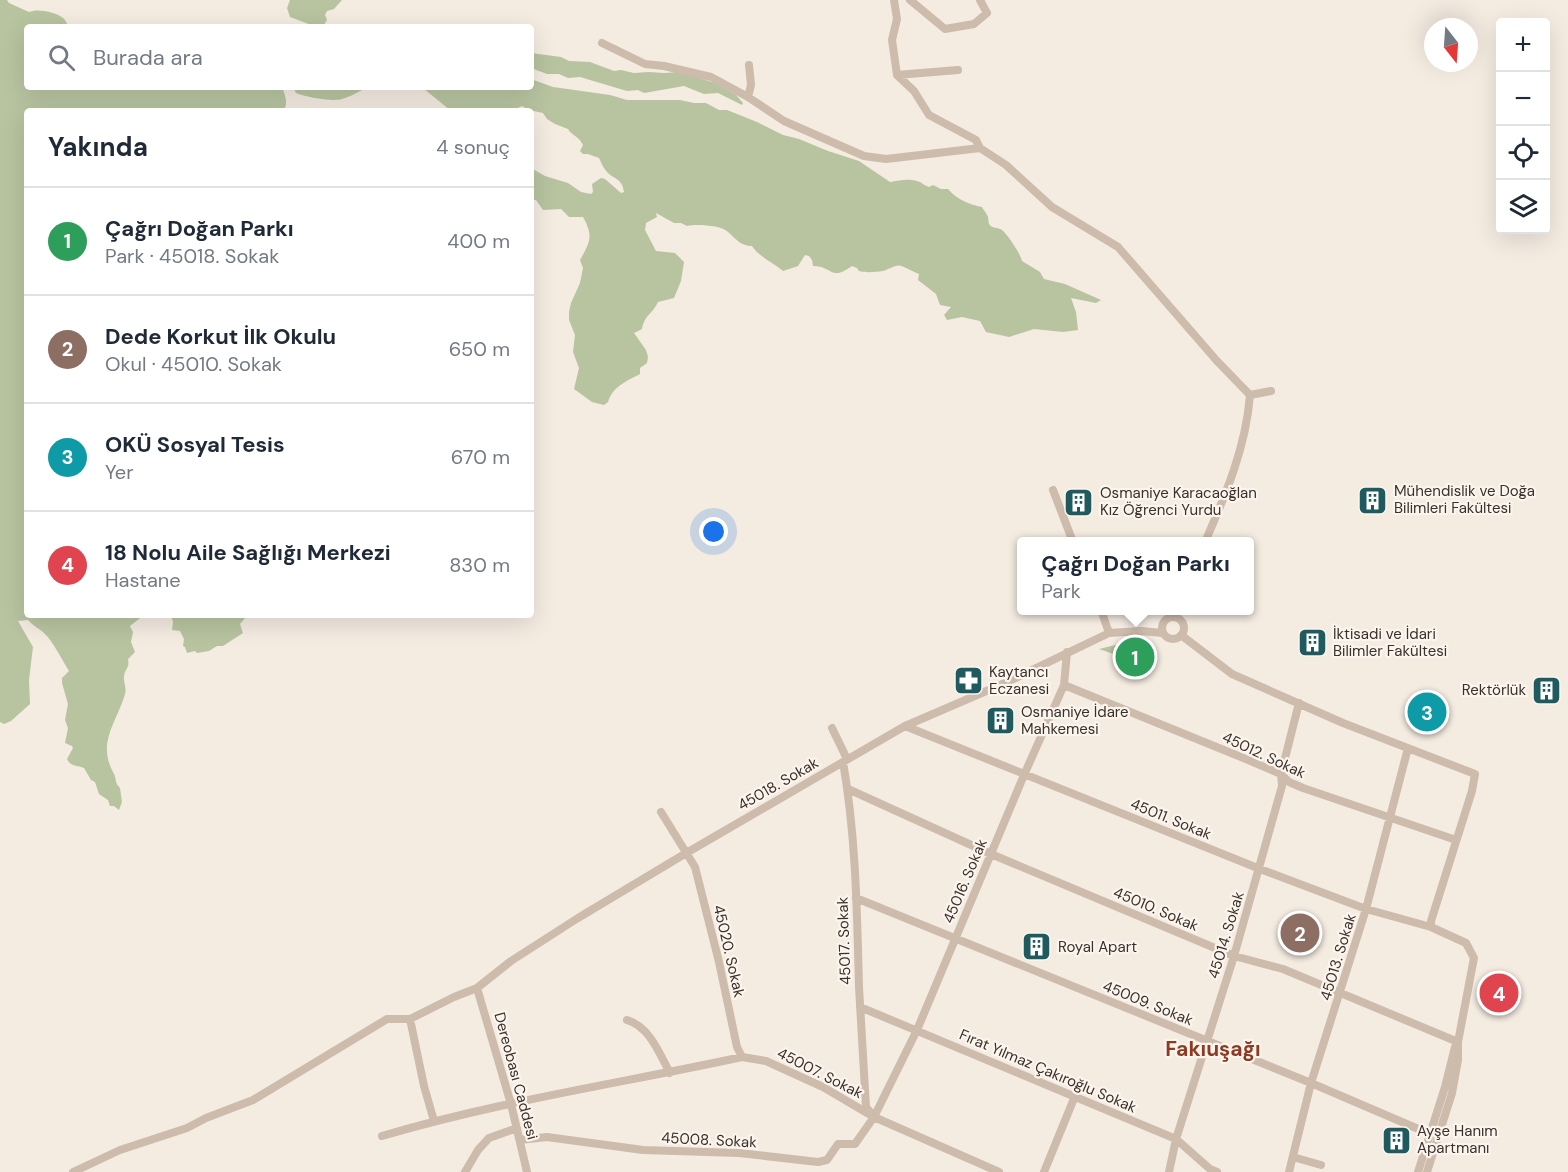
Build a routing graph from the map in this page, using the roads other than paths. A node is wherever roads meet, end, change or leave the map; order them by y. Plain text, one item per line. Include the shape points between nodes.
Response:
1 (894, 0) edge
2 (910, 0) edge
3 (980, 0) edge
4 (603, 43) dead end
5 (749, 65) dead end
6 (958, 70) dead end
7 (897, 75) junction
8 (748, 97) junction
9 (980, 148) junction
10 (1271, 391) dead end
11 (1250, 395) junction
12 (1053, 490) dead end
13 (1071, 537) edge
14 (1208, 537) edge
15 (1103, 615) edge
16 (1172, 615) edge
17 (1174, 615) edge
18 (1109, 633) junction
19 (1163, 633) junction
20 (1181, 635) junction
21 (1067, 652) junction
22 (1064, 685) junction
23 (1299, 703) junction
24 (905, 726) junction
25 (832, 728) dead end
26 (1408, 748) junction
27 (845, 760) junction
28 (1281, 774) junction
29 (1024, 775) junction
30 (848, 789) junction
31 (661, 812) dead end
32 (1389, 817) junction
33 (1456, 840) junction
34 (687, 852) junction
35 (991, 854) junction
36 (1260, 868) junction
37 (856, 898) junction
38 (1366, 909) junction
39 (1431, 927) junction
40 (955, 939) junction
41 (1234, 956) junction
42 (477, 988) junction
43 (1341, 994) junction
44 (860, 1007) junction
45 (410, 1019) junction
46 (627, 1020) dead end
47 (917, 1030) junction
48 (1458, 1041) junction
49 (1207, 1042) junction
50 (742, 1057) junction
51 (670, 1073) junction
52 (1311, 1083) junction
53 (1075, 1096) junction
54 (511, 1104) junction
55 (874, 1117) junction
56 (434, 1121) junction
57 (518, 1128) junction
58 (1430, 1134) junction
59 (382, 1136) dead end
60 (1176, 1139) junction
61 (520, 1140) junction
62 (1175, 1149) junction
63 (1293, 1157) junction
64 (1321, 1165) dead end
65 (73, 1172) edge
66 (465, 1172) edge
67 (527, 1172) edge
68 (999, 1172) edge
69 (1044, 1172) edge
70 (1168, 1172) edge
71 (1209, 1172) edge
72 (1217, 1172) edge
73 (1289, 1172) edge
74 (1418, 1172) edge
75 (1426, 1172) edge

1 - 7 street via 897,19 892,40
2 - 3 street via 945,29 974,24 987,14
4 - 8 street via 645,64 711,77
5 - 8 street
6 - 7 street
7 - 9 street via 914,91 929,115 976,140
8 - 9 street via 784,121 864,156 886,159
9 - 11 street via 1006,165 1052,207 1118,247
10 - 11 street
11 - 14 street via 1248,425
12 - 13 street
15 - 18 street
16 - 19 street via 1163,623
17 - 20 street via 1183,625
18 - 19 street, 45018. Sokak
18 - 21 street, 45018. Sokak
19 - 20 street via 1172,639
20 - 23 street via 1232,674
21 - 22 street, 45016. Sokak
21 - 24 street, 45018. Sokak
22 - 28 street, 45012. Sokak
22 - 29 street, 45016. Sokak
23 - 26 street
23 - 28 street, 45014. Sokak
24 - 27 street, 45018. Sokak
24 - 29 street, 45011. Sokak
25 - 27 street, 45017. Sokak
26 - 32 street, 45013. Sokak
26 - 33 street via 1474,774
27 - 30 street, 45017. Sokak
27 - 34 street, 45018. Sokak
28 - 32 street, 45012. Sokak via 1303,788
28 - 36 street, 45014. Sokak via 1282,786
29 - 35 street, 45016. Sokak
29 - 36 street, 45011. Sokak
30 - 35 street, 45010. Sokak
30 - 37 street, 45017. Sokak
31 - 34 street, 45020. Sokak
32 - 33 street, 45012. Sokak
32 - 38 street, 45013. Sokak
33 - 39 street
34 - 42 street, 45018. Sokak via 521,955
34 - 50 street, 45020. Sokak via 695,867
35 - 40 street, 45016. Sokak
35 - 41 street, 45010. Sokak
36 - 38 street, 45011. Sokak
36 - 41 street, 45014. Sokak
37 - 40 street, 45009. Sokak
37 - 44 street, 45017. Sokak
38 - 39 street, 45011. Sokak
38 - 43 street, 45013. Sokak
39 - 48 street, 45011. Sokak via 1466,943 1474,958
40 - 47 street, 45016. Sokak
40 - 49 street, 45009. Sokak
41 - 43 street, 45010. Sokak via 1283,969
41 - 49 street, 45014. Sokak
42 - 45 street, 45018. Sokak
42 - 54 street, Dereobası Caddesi
43 - 48 street, 45010. Sokak
43 - 52 street, 45013. Sokak
44 - 47 street, Fırat Yılmaz Çakıroğlu Sokak
44 - 55 street, 45017. Sokak via 866,1107
45 - 56 street
45 - 65 street, 45018. Sokak via 387,1019 253,1100
46 - 51 street via 638,1023 649,1035
47 - 53 street, Fırat Yılmaz Çakıroğlu Sokak
47 - 55 street, 45016. Sokak
48 - 58 street
48 - 75 street via 1452,1093
49 - 52 street, 45009. Sokak
49 - 60 street, 45014. Sokak
50 - 51 street, 45007. Sokak
50 - 55 street, 45007. Sokak via 766,1061 823,1087
51 - 54 street, 45007. Sokak
52 - 58 street, 45009. Sokak
52 - 63 street, 45013. Sokak
53 - 60 street, Fırat Yılmaz Çakıroğlu Sokak
53 - 69 street
54 - 56 street, 45007. Sokak
54 - 57 street, Dereobası Caddesi
55 - 61 street, 45008. Sokak via 855,1144 838,1144 827,1160 819,1162 739,1153 643,1150 547,1137
55 - 68 street, 45007. Sokak
56 - 59 street, 45007. Sokak
57 - 61 street, Dereobası Caddesi
57 - 66 street via 489,1138
58 - 74 street
60 - 62 street, 45014. Sokak
60 - 72 street, Fırat Yılmaz Çakıroğlu Sokak
61 - 67 street, Dereobası Caddesi
62 - 70 street, 45014. Sokak
62 - 71 street
63 - 64 street
63 - 73 street, 45013. Sokak

